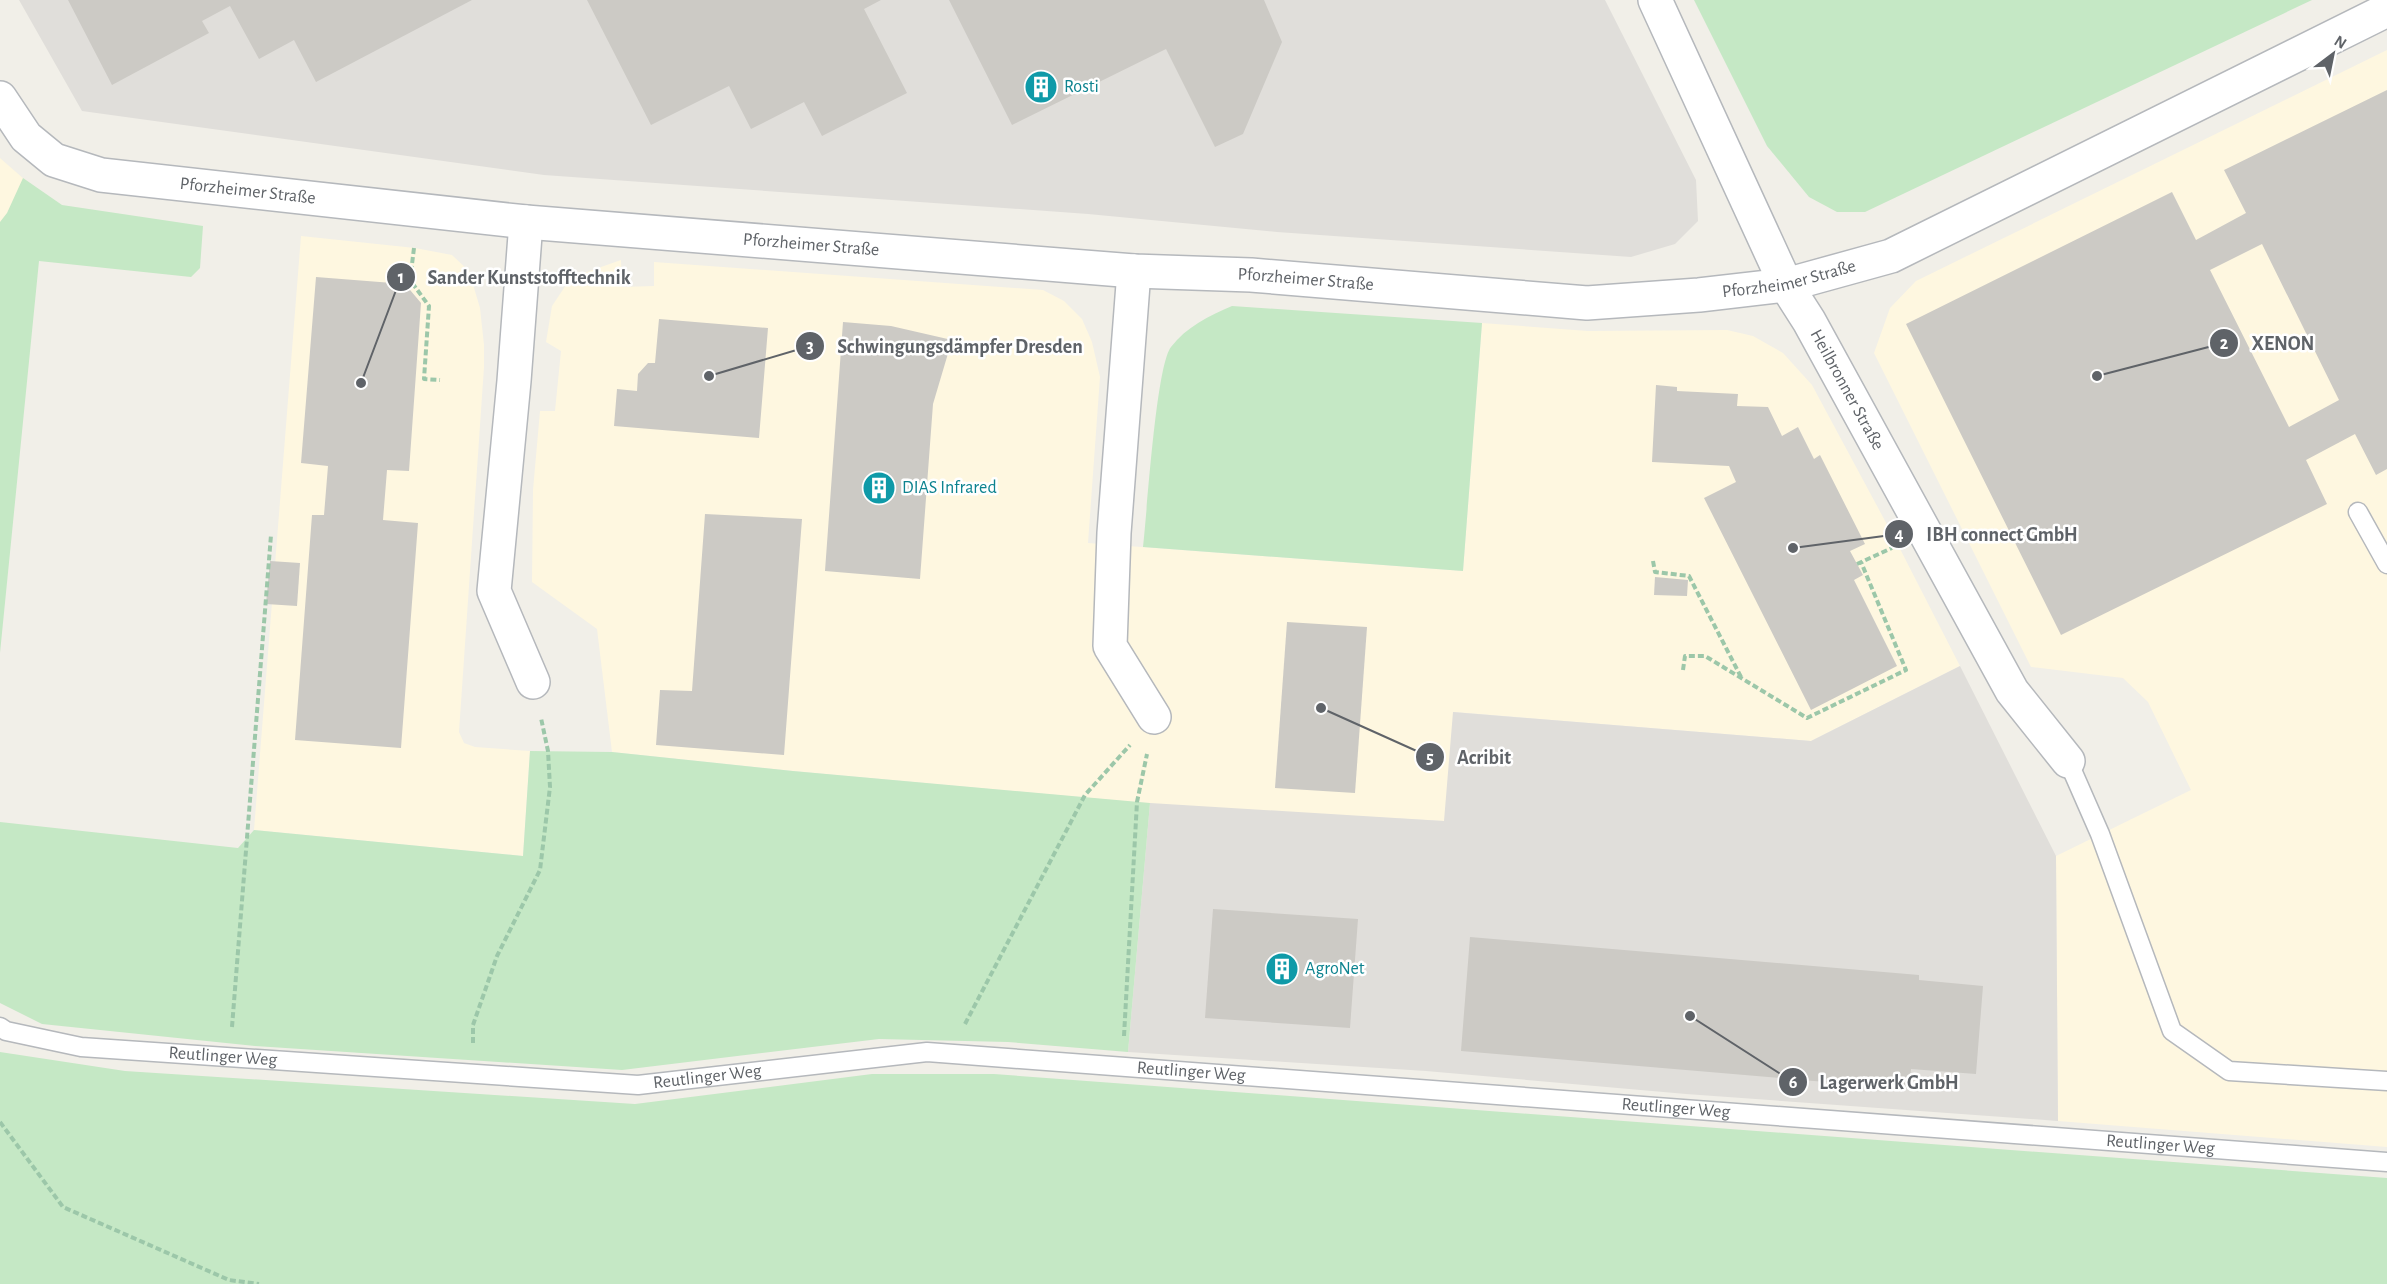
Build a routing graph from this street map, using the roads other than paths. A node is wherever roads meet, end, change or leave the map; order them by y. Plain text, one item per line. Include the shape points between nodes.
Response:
1 (1655, 0) edge
2 (2387, 10) edge
3 (0, 98) edge
4 (526, 222) junction
5 (1134, 270) junction
6 (1786, 285) junction
7 (2358, 512) dead end
8 (2387, 564) edge
9 (533, 682) road end
10 (1154, 717) road end
11 (2068, 761) joint
12 (0, 1028) edge
13 (2387, 1081) edge
14 (2387, 1162) edge

1 - 6 street, Heilbronner Straße
2 - 6 street, Pforzheimer Straße via 1891,256
3 - 4 street, Pforzheimer Straße via 26,137 54,160 101,175
4 - 5 street, Pforzheimer Straße
4 - 9 street via 494,591
5 - 6 street, Pforzheimer Straße via 1251,275 1587,303 1699,296
5 - 10 street via 1114,533 1110,646
6 - 11 street, Heilbronner Straße via 2012,692
7 - 8 lane
11 - 13 lane via 2100,834 2172,1031 2229,1071
12 - 14 lane, Reutlinger Weg via 81,1047 638,1085 927,1052

